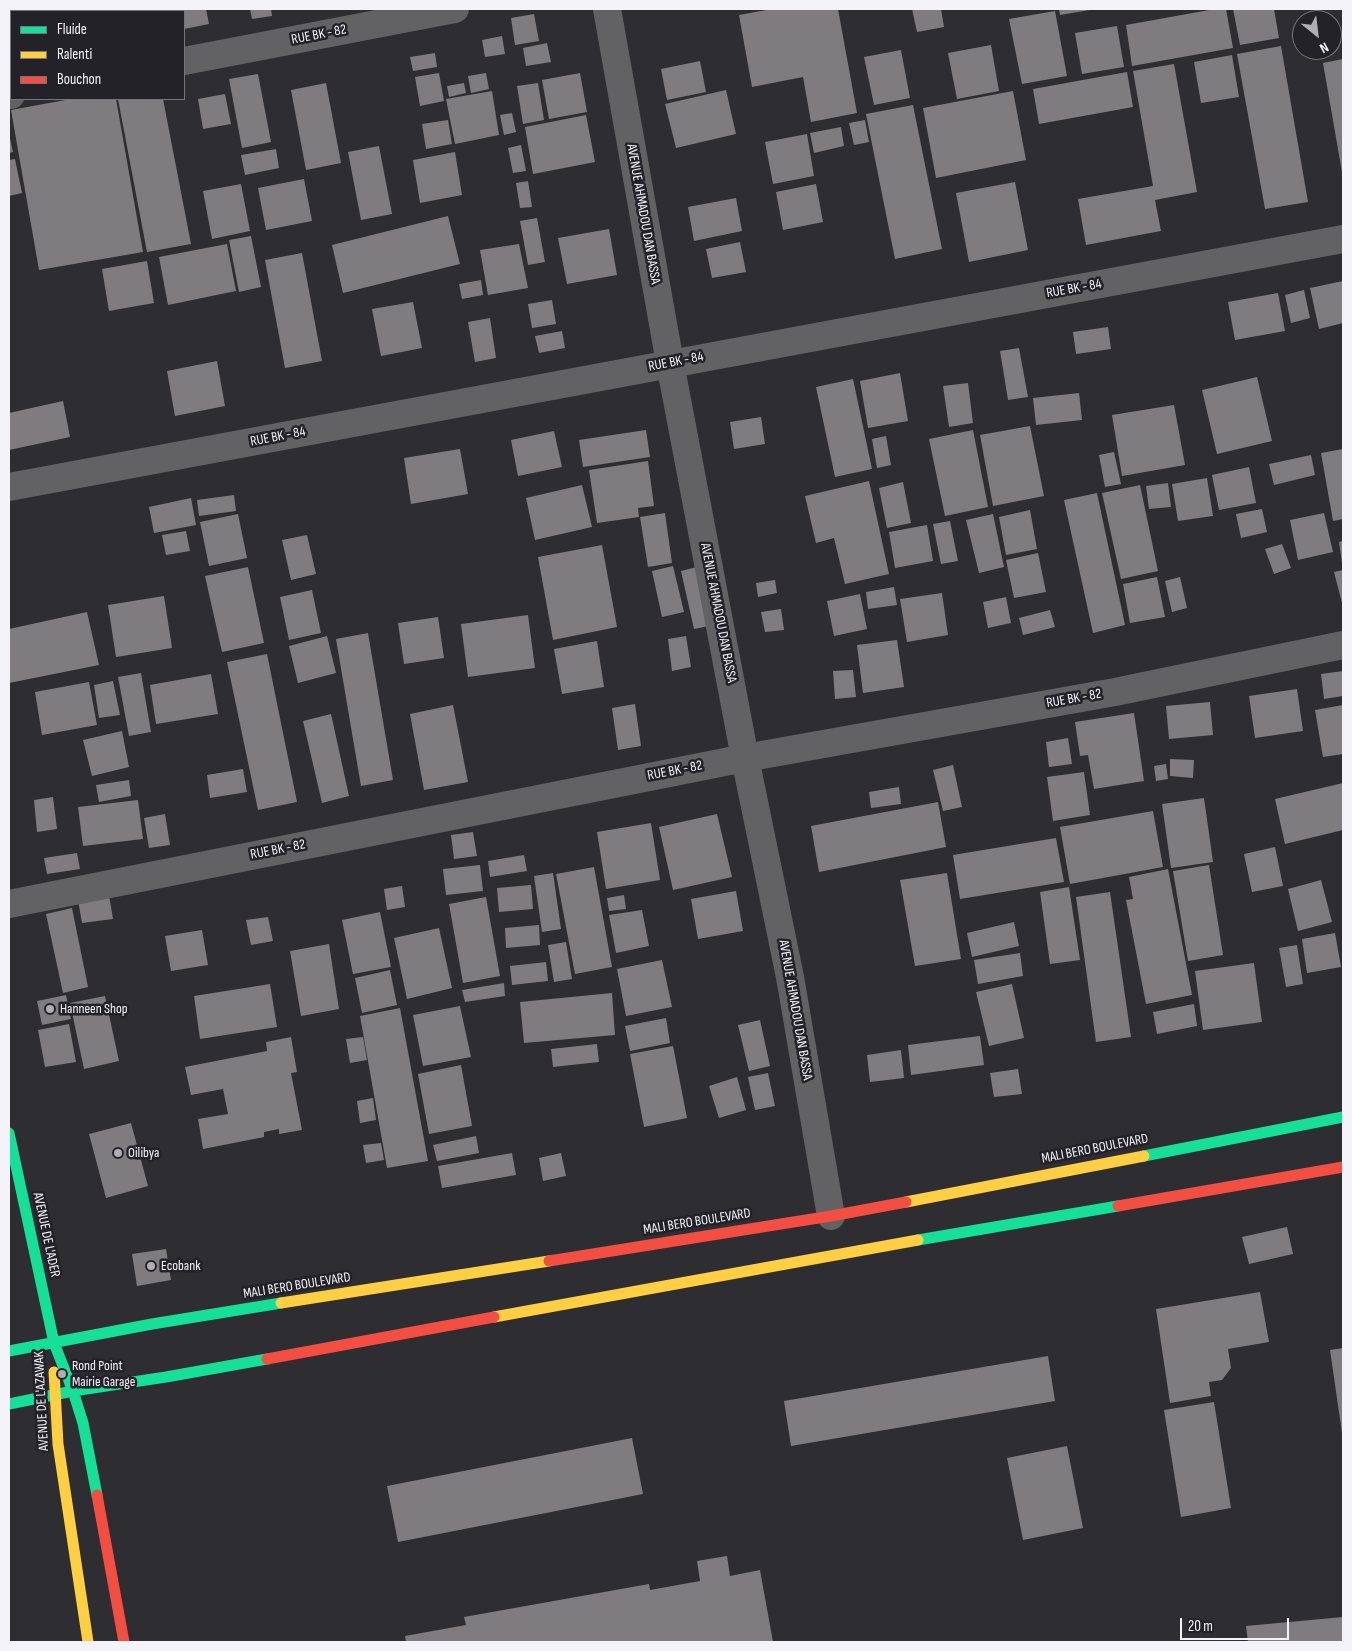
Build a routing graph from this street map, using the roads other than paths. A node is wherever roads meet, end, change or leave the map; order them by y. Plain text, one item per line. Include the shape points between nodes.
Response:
1 (455, 9) edge
2 (606, 9) edge
3 (185, 61) edge
4 (1343, 239) edge
5 (670, 363) junction
6 (9, 487) edge
7 (1343, 645) edge
8 (745, 758) junction
9 (9, 904) edge
10 (1343, 1117) edge
11 (9, 1133) edge
12 (1343, 1167) edge
13 (830, 1216) junction
14 (54, 1343) junction
15 (9, 1351) edge
16 (73, 1390) junction
17 (54, 1395) junction
18 (9, 1404) edge
19 (88, 1642) edge
20 (124, 1642) edge

1 - 3 street, RUE BK - 82
2 - 5 street, AVENUE AHMADOU DAN BASSA
4 - 5 street, RUE BK - 84
5 - 6 street, RUE BK - 84
5 - 8 street, AVENUE AHMADOU DAN BASSA
7 - 8 street, RUE BK - 82 via 1115,692
8 - 9 street, RUE BK - 82
8 - 13 street, AVENUE AHMADOU DAN BASSA via 790,977
10 - 13 main road, MALI BERO BOULEVARD
11 - 14 main road, AVENUE DE L'ADER
12 - 16 main road via 848,1252 166,1377
13 - 14 main road, MALI BERO BOULEVARD via 161,1322
14 - 15 main road, MALI BERO BOULEVARD
14 - 16 main road, AVENUE DE L'AZAWAK
14 - 17 main road, AVENUE DE L'AZAWAK
16 - 17 main road
16 - 20 main road, AVENUE DE L'AZAWAK via 83,1423
17 - 18 main road
17 - 19 main road, AVENUE DE L'AZAWAK via 58,1444

